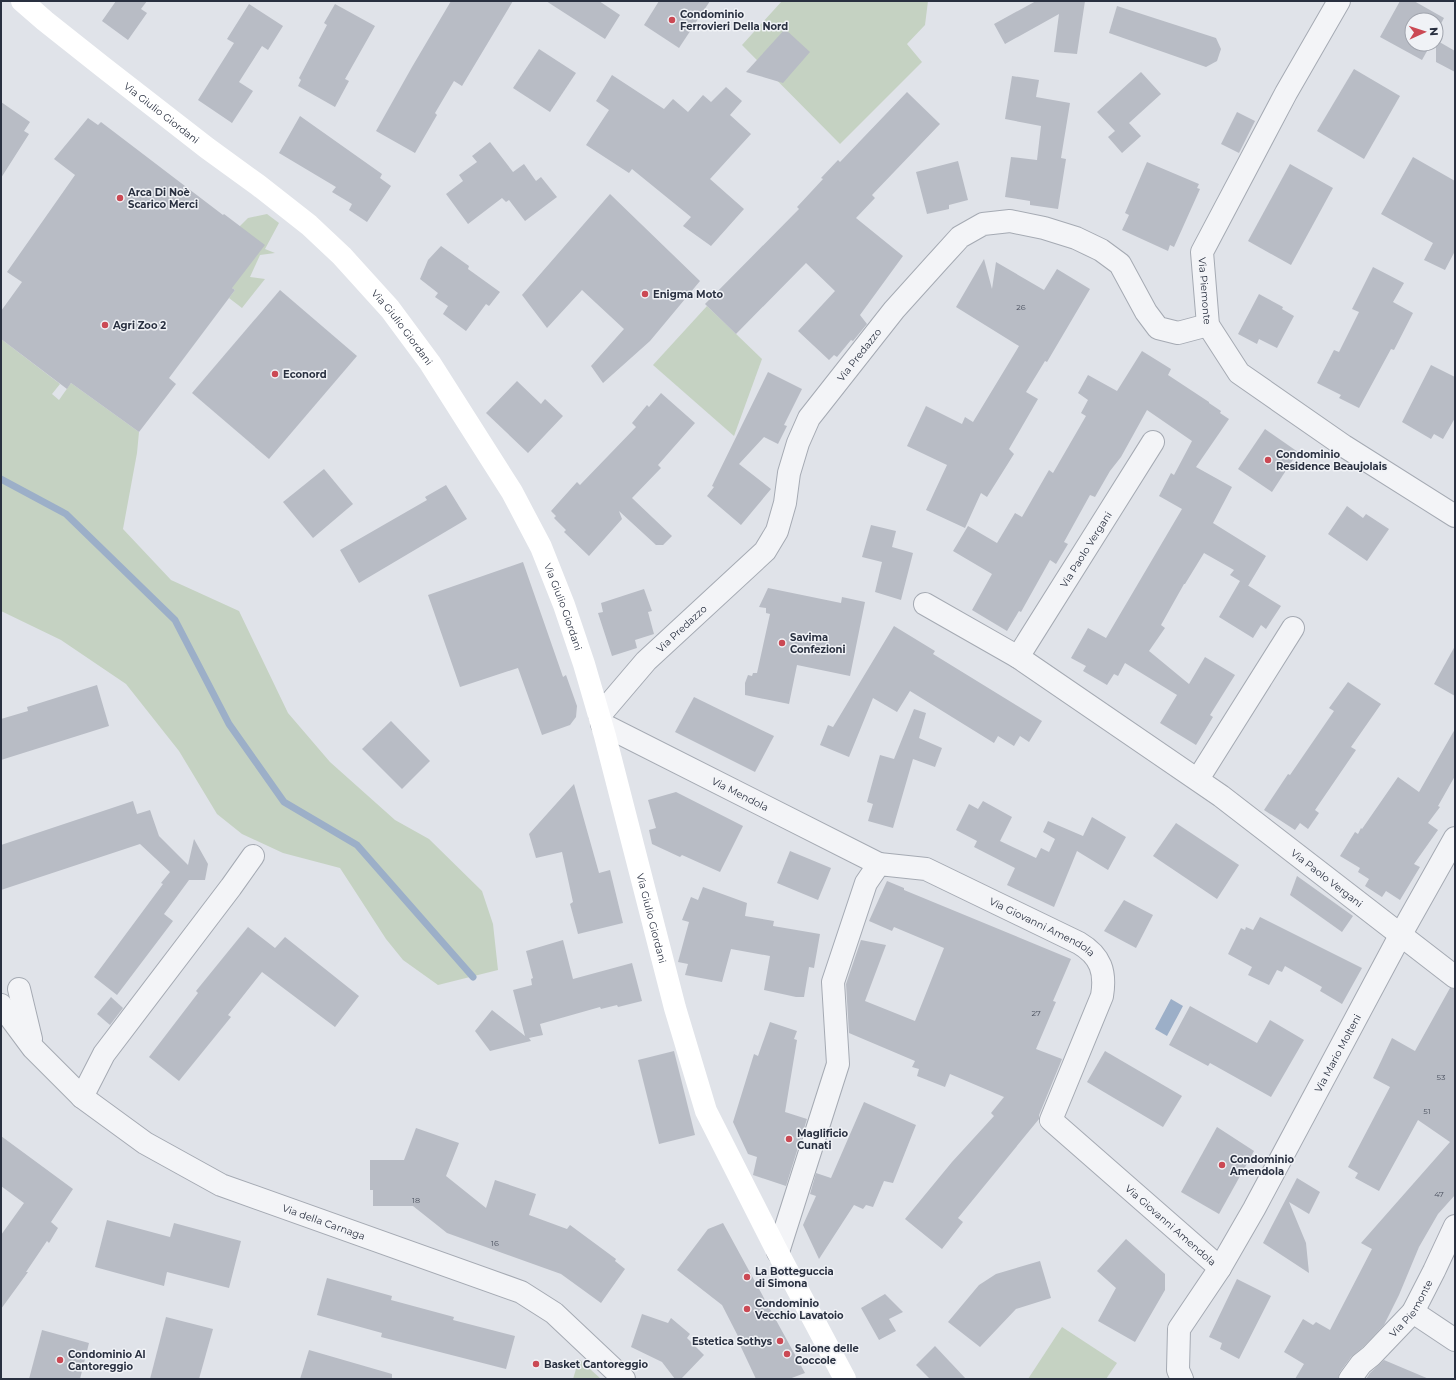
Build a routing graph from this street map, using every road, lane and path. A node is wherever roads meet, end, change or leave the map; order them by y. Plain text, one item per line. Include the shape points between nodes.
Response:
1 (22, 1) edge
2 (1339, 1) edge
3 (1208, 325) junction
4 (1153, 442) dead end
5 (1455, 516) edge
6 (925, 604) dead end
7 (1293, 628) dead end
8 (1018, 657) junction
9 (601, 720) junction
10 (1198, 779) junction
11 (1455, 838) edge
12 (253, 856) dead end
13 (879, 864) junction
14 (1401, 934) junction
15 (1455, 977) edge
16 (18, 989) dead end
17 (1, 1005) edge
18 (33, 1048) junction
19 (82, 1097) junction
20 (1455, 1226) edge
21 (778, 1252) junction
22 (1220, 1268) junction
23 (1412, 1312) junction
24 (1455, 1340) edge
25 (624, 1379) edge
26 (845, 1379) edge
27 (1182, 1379) edge
28 (1350, 1379) edge

1 - 9 street, Via Giulio Giordani via 207,148 309,225 342,256 390,309 430,363 512,492 540,547 564,605
2 - 3 street, Via Piemonte via 1286,93 1202,252
3 - 5 street, Via Piemonte via 1239,373 1344,446
3 - 9 street, Via Predazzo via 1178,333 1158,328 1146,312 1120,264 1101,250 1076,238 1010,221 983,224 960,237 894,310 809,418 796,450 777,531 765,551 646,661
4 - 8 street, Via Paolo Vergani
6 - 8 street, Via Paolo Vergani
7 - 10 street
8 - 10 street, Via Paolo Vergani
9 - 13 street, Via Mendola
9 - 21 street, Via Giulio Giordani via 675,1008 706,1111
10 - 14 street, Via Paolo Vergani
11 - 14 street, Via Mario Molteni
12 - 19 street via 104,1054
13 - 21 street via 866,882 832,982 838,1064
13 - 22 street, Via Giovanni Amendola via 926,869 1079,943 1095,955 1103,974 1102,996 1051,1120
14 - 15 street, Via Paolo Vergani
14 - 22 street, Via Mario Molteni
16 - 18 street
17 - 18 street, Via della Carnaga
18 - 19 street, Via della Carnaga
19 - 25 street, Via della Carnaga via 145,1143 221,1185 521,1292 554,1313
20 - 23 street, Via Piemonte
21 - 26 street, Via Giulio Giordani
22 - 27 street, Via Giovanni Amendola via 1179,1329 1178,1370
23 - 24 street
23 - 28 street, Via Piemonte via 1361,1364

